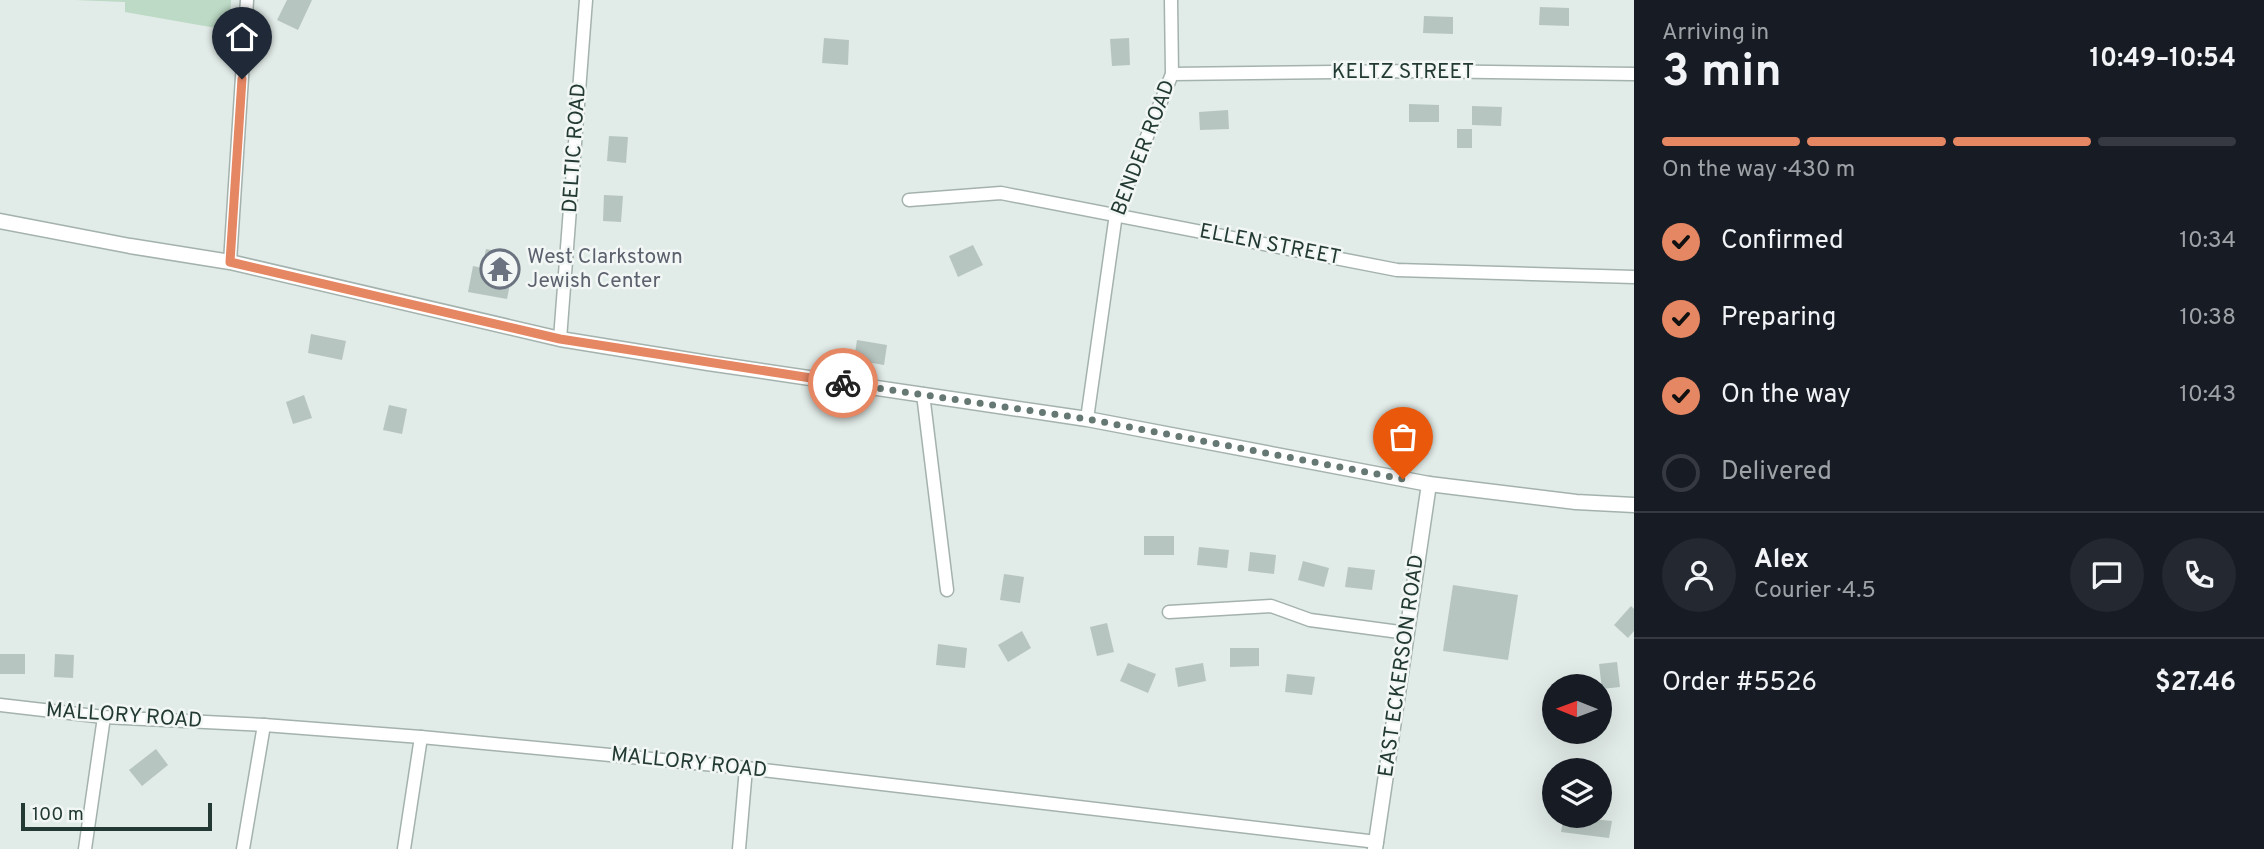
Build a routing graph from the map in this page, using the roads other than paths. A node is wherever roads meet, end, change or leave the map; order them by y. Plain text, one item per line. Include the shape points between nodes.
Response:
1 (247, 0) edge
2 (586, 0) edge
3 (1171, 0) edge
4 (1172, 74) junction
5 (1634, 74) edge
6 (909, 200) dead end
7 (1116, 214) junction
8 (0, 221) edge
9 (230, 262) junction
10 (1634, 277) edge
11 (560, 339) junction
12 (923, 394) junction
13 (1087, 419) junction
14 (1429, 484) junction
15 (1634, 505) edge
16 (947, 590) dead end
17 (1169, 612) dead end
18 (1407, 633) junction
19 (0, 705) edge
20 (104, 717) junction
21 (264, 725) junction
22 (421, 737) junction
23 (746, 768) junction
24 (1376, 845) edge
25 (85, 849) edge
26 (243, 849) edge
27 (404, 849) edge
28 (739, 849) edge

1 - 9 street
2 - 11 street, DELTIC ROAD
3 - 4 street, BENDER ROAD
4 - 5 street, KELTZ STREET
4 - 7 street, BENDER ROAD
6 - 7 street, ELLEN STREET via 1001,193
7 - 10 street, ELLEN STREET via 1397,270
7 - 13 street, BENDER ROAD
8 - 9 street
9 - 11 street
11 - 12 street
12 - 13 street
12 - 16 street
13 - 14 street
14 - 15 street
14 - 18 street, EAST ECKERSON ROAD
17 - 18 street via 1271,606 1310,620
18 - 24 street, EAST ECKERSON ROAD
19 - 20 street, MALLORY ROAD
20 - 21 street, MALLORY ROAD
20 - 25 street
21 - 22 street, MALLORY ROAD
21 - 26 street
22 - 23 street, MALLORY ROAD
22 - 27 street
23 - 24 street, MALLORY ROAD
23 - 28 street

